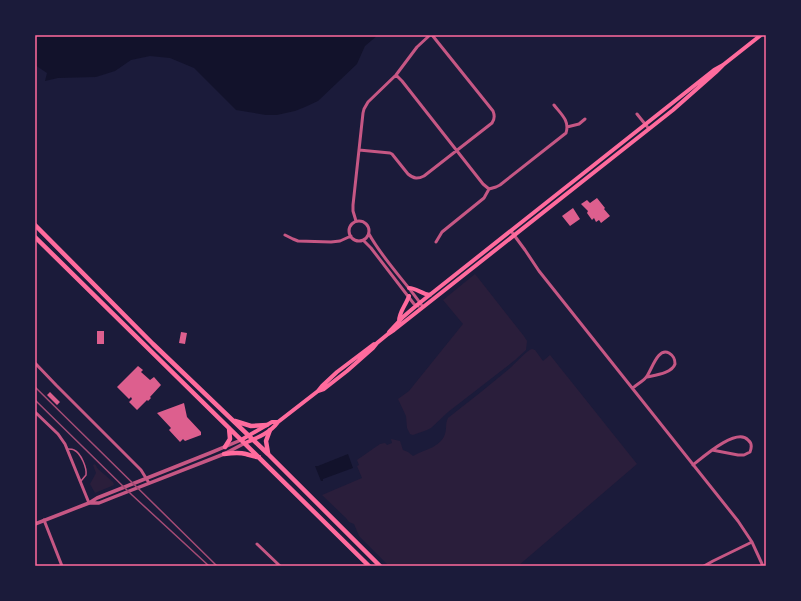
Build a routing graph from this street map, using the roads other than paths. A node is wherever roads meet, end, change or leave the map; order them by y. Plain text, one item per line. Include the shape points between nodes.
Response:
1 (431, 35) edge
2 (761, 35) edge
3 (723, 65) junction
4 (396, 75) junction
5 (554, 105) dead end
6 (637, 114) dead end
7 (585, 119) dead end
8 (645, 125) junction
9 (567, 127) junction
10 (649, 129) junction
11 (359, 150) junction
12 (457, 150) junction
13 (488, 189) junction
14 (356, 221) junction
15 (35, 225) edge
16 (511, 231) junction
17 (369, 234) junction
18 (285, 235) dead end
19 (35, 236) edge
20 (351, 236) junction
21 (514, 236) junction
22 (363, 240) junction
23 (436, 242) dead end
24 (409, 288) junction
25 (430, 295) junction
26 (408, 296) junction
27 (419, 304) junction
28 (422, 308) junction
29 (399, 321) junction
30 (388, 334) junction
31 (35, 363) edge
32 (647, 376) junction
33 (633, 388) junction
34 (36, 415) edge
35 (233, 421) junction
36 (278, 422) junction
37 (267, 425) junction
38 (228, 427) junction
39 (270, 430) junction
40 (249, 436) junction
41 (253, 440) junction
42 (243, 441) junction
43 (226, 447) junction
44 (67, 449) junction
45 (712, 450) junction
46 (224, 454) junction
47 (268, 454) junction
48 (259, 457) junction
49 (693, 465) junction
50 (146, 478) junction
51 (80, 481) junction
52 (149, 483) junction
53 (89, 503) junction
54 (44, 520) junction
55 (35, 524) edge
56 (752, 542) junction
57 (257, 544) dead end
58 (62, 566) edge
59 (280, 566) edge
60 (368, 566) edge
61 (380, 566) edge
62 (704, 566) edge
63 (763, 566) edge

1 - 4 street via 417,47
1 - 12 street via 494,115 492,123
2 - 3 main road
3 - 8 main road
3 - 10 main road via 686,100
4 - 11 street via 364,109
4 - 12 street
5 - 9 street via 566,120
6 - 8 street
7 - 9 street via 579,124
8 - 10 street
8 - 16 main road
9 - 13 street via 564,135 517,172 500,185
10 - 21 main road
11 - 12 street via 390,153 411,177 418,178
11 - 14 street via 353,205
12 - 13 street
13 - 23 street via 484,198 442,232
14 - 17 street via 363,220 368,224
14 - 20 street via 350,226
15 - 35 highway
16 - 21 street
16 - 25 main road
17 - 22 street
17 - 24 street
18 - 20 street via 298,241 331,242
19 - 38 highway
20 - 22 street via 355,240
21 - 28 main road
21 - 33 street
22 - 26 street
24 - 25 main road
24 - 27 street
25 - 27 main road
26 - 27 street via 414,304
26 - 29 main road
27 - 28 street
27 - 29 main road
28 - 30 main road
29 - 30 main road
30 - 36 main road via 347,371
31 - 50 street
32 - 32 street via 661,353 669,353 674,358 673,369
32 - 33 street
33 - 49 street
34 - 44 street via 58,434
35 - 37 highway via 251,426
35 - 40 highway
36 - 37 main road
36 - 39 main road
37 - 40 main road
38 - 42 highway
38 - 43 highway via 230,437
39 - 41 main road
39 - 47 highway via 266,441
40 - 41 highway
40 - 42 main road
41 - 42 main road
41 - 47 highway
42 - 43 street
42 - 46 street
42 - 48 highway
43 - 50 street
44 - 51 street
44 - 51 lane via 78,453 86,467 86,475
45 - 45 street via 739,436 747,438 751,445 750,452 744,455
45 - 49 street
46 - 48 highway via 240,453
46 - 52 street
47 - 61 highway
48 - 60 highway
49 - 56 street
50 - 52 street
50 - 53 street
51 - 53 street
52 - 53 street via 98,503
53 - 54 street
54 - 55 street
54 - 58 street
56 - 62 street
56 - 63 street
57 - 59 street

